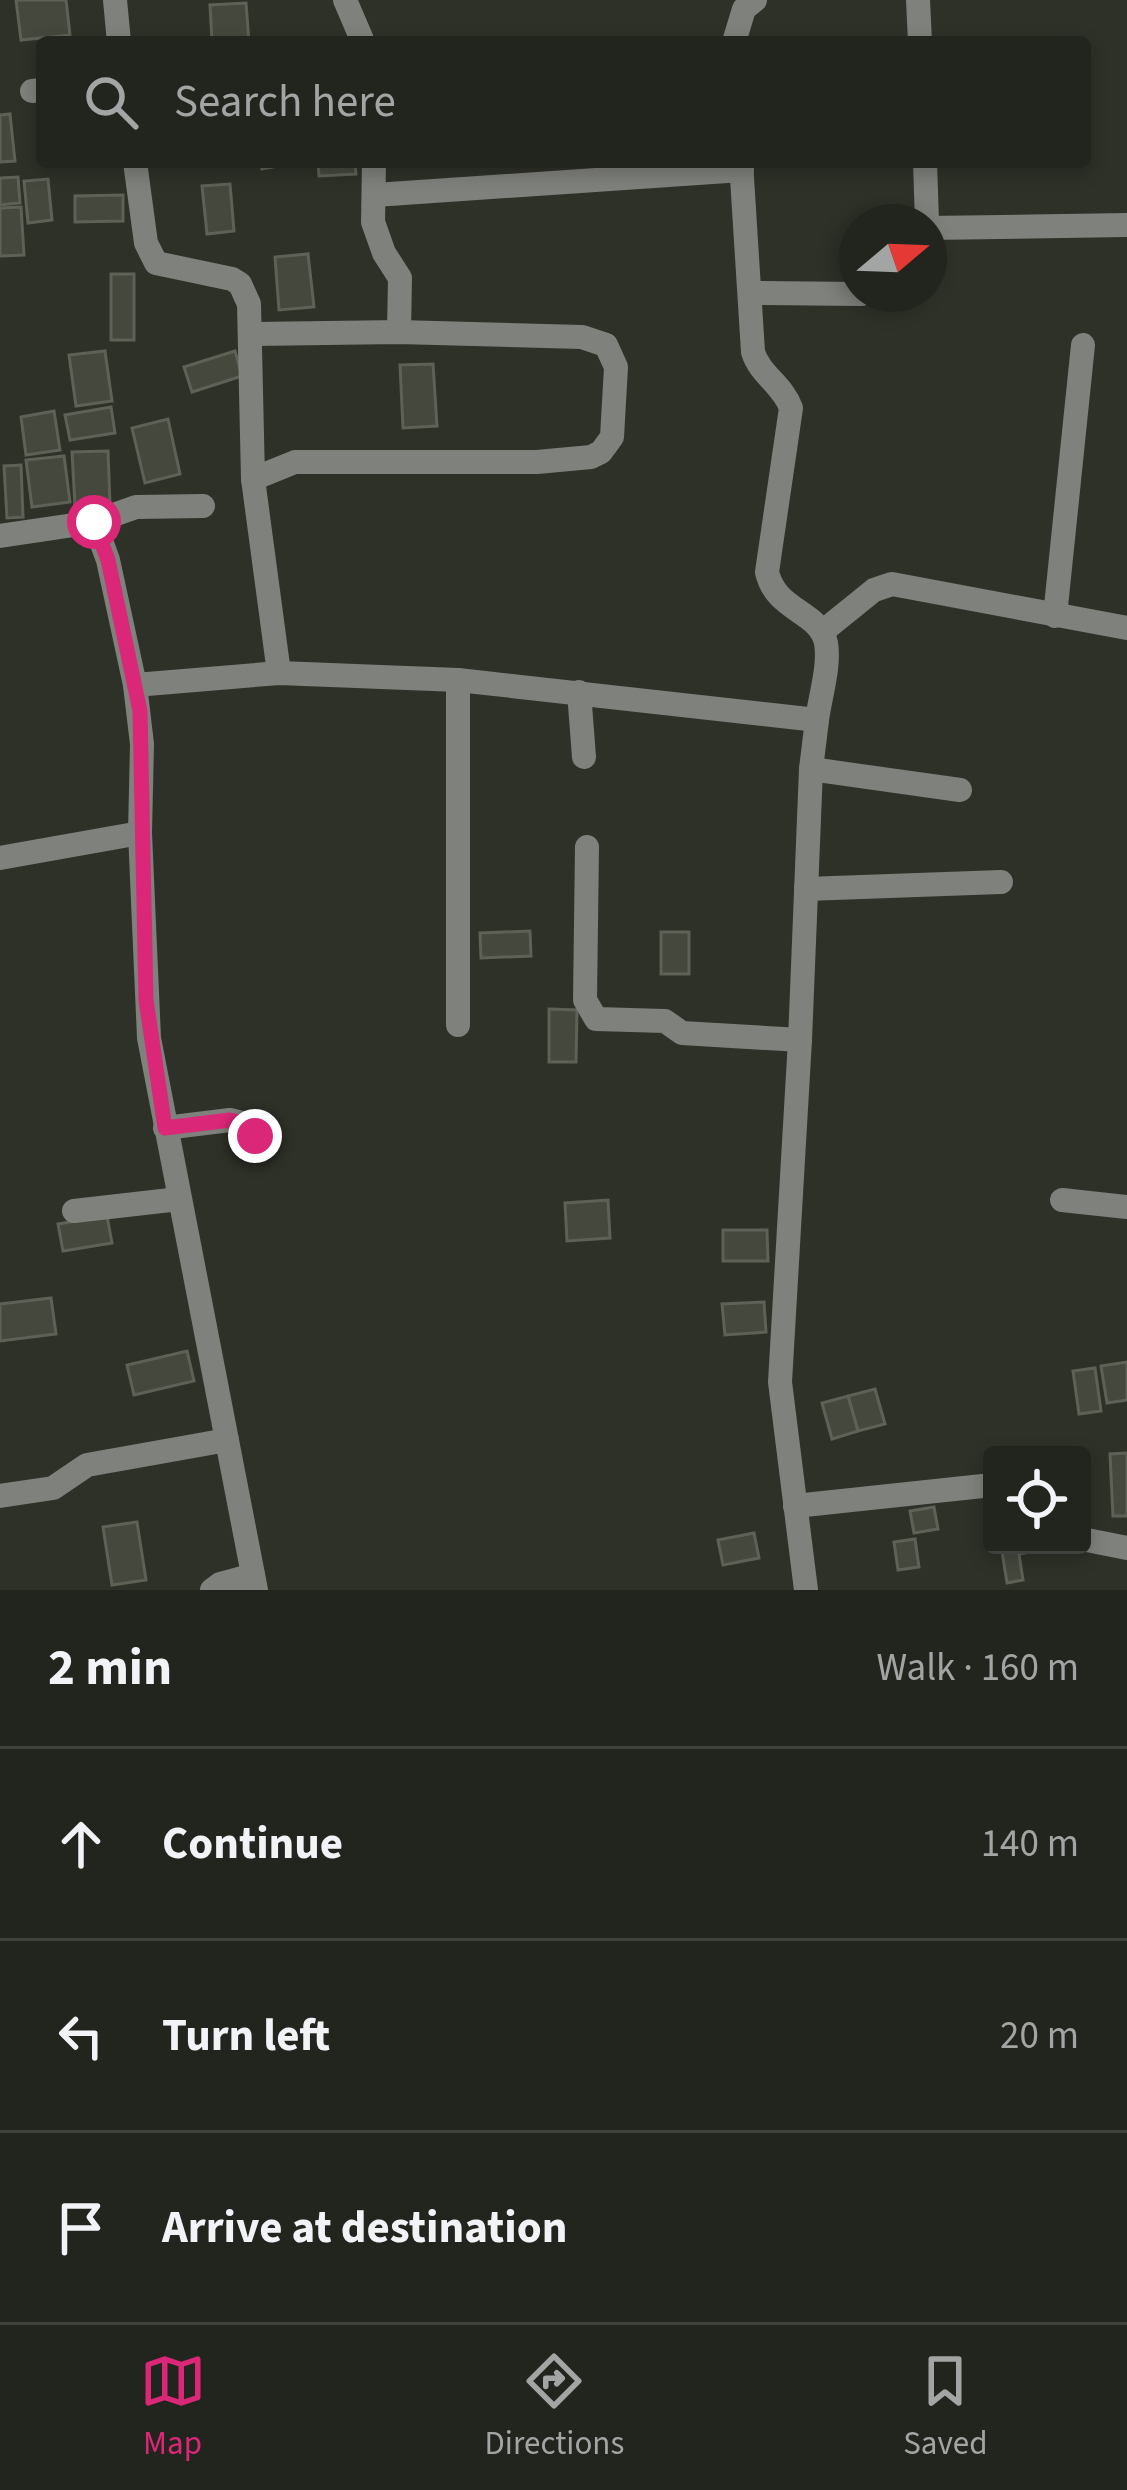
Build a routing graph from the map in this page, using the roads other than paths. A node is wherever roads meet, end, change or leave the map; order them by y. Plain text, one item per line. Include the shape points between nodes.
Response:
1 (115, 0) edge
2 (345, 0) edge
3 (918, 0) edge
4 (748, 3) edge
5 (118, 36) edge
6 (360, 36) edge
7 (736, 36) edge
8 (920, 36) edge
9 (136, 168) edge
10 (374, 168) edge
11 (717, 168) edge
12 (742, 168) edge
13 (925, 168) edge
14 (375, 195) junction
15 (927, 204) edge
16 (947, 225) edge
17 (1127, 225) edge
18 (751, 293) junction
19 (839, 294) edge
20 (399, 332) junction
21 (250, 334) junction
22 (1083, 345) dead end
23 (253, 479) junction
24 (202, 506) dead end
25 (94, 522) junction
26 (0, 536) edge
27 (1055, 616) junction
28 (1127, 628) edge
29 (822, 632) junction
30 (279, 674) junction
31 (458, 680) junction
32 (135, 685) junction
33 (579, 692) junction
34 (817, 720) junction
35 (584, 757) dead end
36 (811, 769) junction
37 (960, 790) dead end
38 (140, 833) junction
39 (587, 847) dead end
40 (0, 858) edge
41 (1001, 882) dead end
42 (806, 889) junction
43 (458, 1025) dead end
44 (800, 1040) junction
45 (165, 1128) junction
46 (255, 1136) dead end
47 (179, 1199) junction
48 (1062, 1200) dead end
49 (1127, 1207) edge
50 (74, 1211) dead end
51 (226, 1440) junction
52 (983, 1485) edge
53 (0, 1496) edge
54 (796, 1506) junction
55 (1091, 1541) edge
56 (1127, 1548) edge
57 (255, 1582) edge
58 (212, 1590) edge
59 (806, 1590) edge

1 - 5 street
2 - 6 street
3 - 8 street
4 - 7 street
9 - 21 street via 150,255 165,267 240,284
10 - 14 street
11 - 14 street
12 - 18 street
13 - 15 street
14 - 20 street via 376,232 400,278
16 - 17 street
18 - 19 street
18 - 29 street via 756,362 790,408 767,572 784,604
20 - 21 street
20 - 23 street via 597,340 616,367 608,446 591,457 537,462 296,462
21 - 23 street
22 - 27 street
23 - 30 street
24 - 25 street via 136,507
25 - 26 street
25 - 32 street
27 - 28 street
27 - 29 street via 892,584
29 - 34 street via 827,651
30 - 31 street
30 - 32 street
31 - 33 street
31 - 43 street
32 - 38 street
33 - 34 street
33 - 35 street
34 - 36 street
36 - 37 street
36 - 42 street
38 - 40 street
38 - 45 street via 149,1038
39 - 44 street via 585,1000 596,1019
41 - 42 street
42 - 44 street
44 - 54 street via 780,1382
45 - 46 street via 230,1120
45 - 47 street
47 - 50 street
47 - 51 street
48 - 49 street
51 - 53 street via 88,1465 53,1488
51 - 57 street
52 - 54 street
54 - 59 street
55 - 56 street
57 - 58 street

